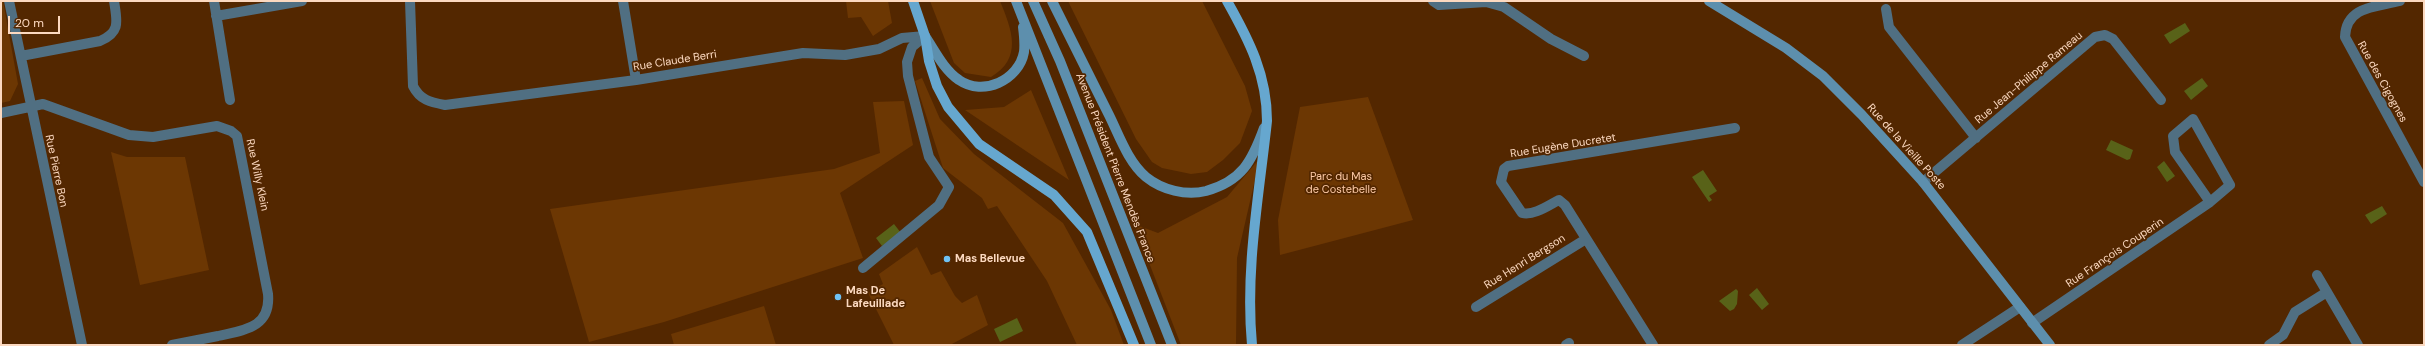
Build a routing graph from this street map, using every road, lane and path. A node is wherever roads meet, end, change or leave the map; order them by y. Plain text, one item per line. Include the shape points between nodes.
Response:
1 (9, 1) edge
2 (114, 1) edge
3 (214, 1) edge
4 (302, 1) edge
5 (410, 1) edge
6 (623, 1) edge
7 (913, 1) edge
8 (1016, 1) edge
9 (1034, 1) edge
10 (1052, 1) edge
11 (1226, 1) edge
12 (1433, 1) edge
13 (1709, 1) edge
14 (2400, 1) edge
15 (1886, 9) dead end
16 (1022, 15) junction
17 (216, 16) junction
18 (925, 36) junction
19 (21, 56) junction
20 (1584, 56) dead end
21 (636, 80) junction
22 (230, 100) dead end
23 (2161, 100) dead end
24 (30, 107) junction
25 (1, 113) edge
26 (1267, 120) junction
27 (1735, 128) dead end
28 (1976, 138) junction
29 (1923, 182) junction
30 (2424, 182) edge
31 (2210, 202) junction
32 (1586, 238) junction
33 (863, 268) dead end
34 (2317, 275) dead end
35 (2327, 292) junction
36 (1476, 306) dead end
37 (2020, 307) junction
38 (2032, 322) junction
39 (82, 345) edge
40 (172, 345) edge
41 (1134, 345) edge
42 (1151, 345) edge
43 (1172, 345) edge
44 (1252, 345) edge
45 (1653, 345) edge
46 (1962, 345) edge
47 (2050, 345) edge
48 (2269, 345) edge
49 (2358, 345) edge

1 - 19 street, Rue Pierre Bon
2 - 19 street via 116,22 114,32 108,38
3 - 17 street
4 - 17 street
5 - 21 street, Rue Claude Berri via 413,86 417,94 426,101 445,105
6 - 21 street
7 - 18 main road
8 - 16 main road
9 - 43 main road, Avenue Président Pierre Mendès France
10 - 26 main road via 1125,147 1146,177 1159,185 1185,193 1200,192 1227,184 1239,175 1255,153
11 - 26 main road via 1257,58 1264,83
12 - 20 street via 1439,5 1486,2 1504,7 1551,40
13 - 29 main road, Rue de la Vieille Poste via 1765,34 1823,76
14 - 30 street, Rue des Cigognes via 2354,13 2347,20 2345,36
15 - 28 street via 1889,27
16 - 18 main road via 1024,53 1019,65 1002,82 992,86 971,86 959,81 948,70
16 - 42 main road
17 - 22 street
18 - 21 street, Rue Claude Berri via 902,38 879,49 845,55 803,53
18 - 33 street via 912,47 907,62 908,76 929,157 949,187 939,205
18 - 41 main road via 937,86 963,128 990,153 1054,195 1087,232
19 - 24 street, Rue Pierre Bon
23 - 28 street, Rue Jean-Philippe Rameau via 2113,38 2105,35 2095,37
24 - 25 street, Rue Willy Klein
24 - 39 street, Rue Pierre Bon
24 - 40 street, Rue Willy Klein via 43,104 130,135 153,137 217,126 237,136 268,294 267,311 260,321 249,329
26 - 44 main road via 1250,268 1249,313
27 - 32 street, Rue Eugène Ducretet via 1504,169 1501,182 1522,213 1542,209 1559,200
28 - 29 street, Rue Jean-Philippe Rameau
29 - 37 main road, Rue de la Vieille Poste
31 - 31 street, Rue François Couperin via 2230,185 2193,119 2173,136 2175,152
31 - 38 street, Rue François Couperin
32 - 36 street, Rue Henri Bergson
32 - 45 street
34 - 35 street
35 - 48 street via 2295,312 2283,335
35 - 49 street
37 - 38 main road, Rue de la Vieille Poste
37 - 46 street
38 - 47 main road, Rue de la Vieille Poste

